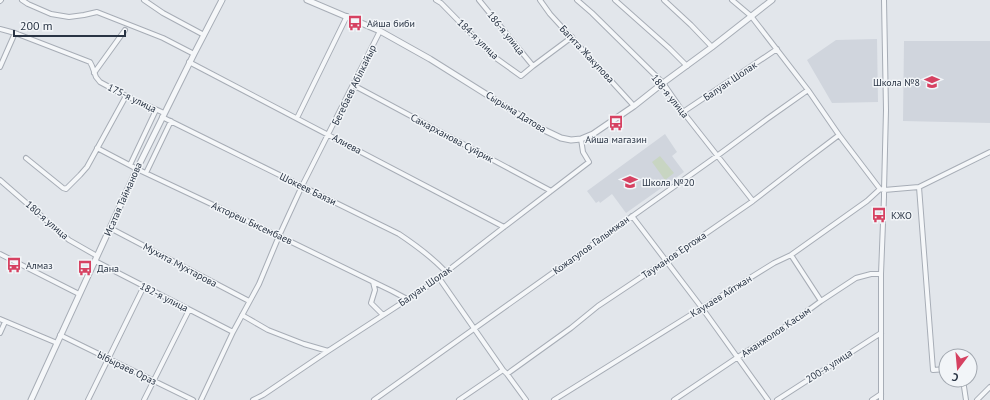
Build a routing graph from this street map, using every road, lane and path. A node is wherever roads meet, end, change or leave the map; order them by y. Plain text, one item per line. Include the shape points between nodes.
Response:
1 (22, 0) edge
2 (144, 0) edge
3 (222, 0) edge
4 (308, 0) edge
5 (436, 0) edge
6 (479, 0) edge
7 (540, 0) edge
8 (577, 0) edge
9 (615, 0) edge
10 (664, 0) edge
11 (732, 0) edge
12 (772, 0) edge
13 (884, 0) edge
14 (150, 2) edge
15 (347, 16) junction
16 (751, 16) junction
17 (0, 29) edge
18 (125, 30) dead end
19 (380, 31) junction
20 (15, 33) junction
21 (204, 35) junction
22 (572, 37) junction
23 (712, 48) junction
24 (777, 49) junction
25 (194, 54) junction
26 (190, 62) junction
27 (533, 66) junction
28 (687, 66) junction
29 (0, 67) edge
30 (94, 73) junction
31 (663, 83) junction
32 (353, 85) junction
33 (808, 90) junction
34 (126, 96) junction
35 (634, 106) junction
36 (156, 110) junction
37 (683, 112) junction
38 (163, 115) junction
39 (296, 118) junction
40 (171, 121) junction
41 (329, 135) junction
42 (839, 135) junction
43 (581, 140) junction
44 (97, 148) junction
45 (990, 154) edge
46 (717, 156) junction
47 (26, 158) dead end
48 (130, 165) junction
49 (137, 168) junction
50 (146, 173) junction
51 (0, 180) edge
52 (302, 186) junction
53 (919, 187) junction
54 (882, 190) junction
55 (551, 192) junction
56 (752, 201) junction
57 (632, 216) junction
58 (504, 227) junction
59 (110, 228) junction
60 (279, 236) junction
61 (0, 254) edge
62 (791, 255) junction
63 (96, 259) junction
64 (666, 261) junction
65 (446, 272) junction
66 (881, 274) junction
67 (439, 278) junction
68 (373, 282) junction
69 (144, 286) junction
70 (79, 294) junction
71 (407, 299) junction
72 (250, 301) junction
73 (821, 301) junction
74 (702, 308) junction
75 (189, 310) junction
76 (242, 315) junction
77 (383, 315) junction
78 (0, 320) edge
79 (5, 322) junction
80 (475, 329) junction
81 (233, 332) junction
82 (0, 333) edge
83 (881, 333) junction
84 (60, 335) junction
85 (57, 343) junction
86 (328, 351) junction
87 (738, 357) junction
88 (108, 359) junction
89 (503, 370) junction
90 (938, 370) edge
91 (507, 374) junction
92 (153, 380) junction
93 (990, 387) edge
94 (964, 388) edge
95 (881, 394) junction
96 (263, 395) junction
97 (31, 400) edge
98 (88, 400) edge
99 (144, 400) edge
100 (193, 400) edge
101 (201, 400) edge
102 (253, 400) edge
103 (267, 400) edge
104 (374, 400) edge
105 (459, 400) edge
106 (526, 400) edge
107 (554, 400) edge
108 (674, 400) edge
109 (768, 400) edge
110 (777, 400) edge
111 (872, 400) edge
112 (881, 400) edge
113 (966, 400) edge
114 (977, 400) edge

1 - 25 street via 51,14 69,17 97,12 163,38
2 - 14 street
3 - 21 street, Исатая Тайманова
4 - 15 street, Сырыма Датова
5 - 27 street, 184-я улица via 493,56 521,76
6 - 27 street, 186-я улица
7 - 22 street, Багита Жакупова
8 - 31 street, 188-я улица
9 - 28 street
10 - 23 street
11 - 16 street
12 - 16 street
13 - 54 street via 886,110
14 - 21 street via 163,13
15 - 19 street, Сырыма Датова
15 - 39 street
16 - 23 street
16 - 24 street
17 - 20 street, 175-я улица
18 - 30 street
19 - 32 street, Бегебаев Абілкайыр
19 - 43 street, Сырыма Датова via 540,128 561,138
20 - 29 street
20 - 30 street, 175-я улица via 90,62
21 - 25 street, Исатая Тайманова
22 - 27 street
22 - 35 street, Багита Жакупова
23 - 28 street
24 - 33 street
24 - 37 street, Балуан Шолак
25 - 26 street, Исатая Тайманова
26 - 38 street, Исатая Тайманова
26 - 39 street, Алиева
28 - 31 street
30 - 34 street, 175-я улица via 100,82
31 - 35 street
31 - 37 street, 188-я улица
32 - 41 street, Бегебаев Абілкайыр
32 - 55 street, Самарханова Суйрик
33 - 42 street
33 - 46 street, Кожагулов Галымжан
34 - 36 street, 175-я улица
34 - 44 street
35 - 43 street
36 - 38 street, 175-я улица
36 - 48 street
37 - 46 street, 188-я улица
38 - 40 street, Шокеев Баязи
38 - 49 street, Исатая Тайманова
39 - 41 street, Алиева
40 - 50 street
40 - 52 street, Шокеев Баязи
41 - 52 street, Бегебаев Абілкайыр
41 - 58 street, Алиева
42 - 54 street
42 - 56 street, Тауманов Ергожа
43 - 55 street, Балуан Шолак via 583,152 589,162
44 - 47 street via 87,167 66,189
44 - 48 street, Актореш Бисембаев
45 - 53 street
46 - 56 street, 188-я улица
46 - 57 street, Кожагулов Галымжан
48 - 49 street, Актореш Бисембаев
49 - 50 street, Актореш Бисембаев
49 - 59 street, Исатая Тайманова
50 - 60 street, Актореш Бисембаев
51 - 63 street, 180-я улица via 69,240
52 - 60 street, Бегебаев Абілкайыр
52 - 65 street, Шокеев Баязи via 399,234 434,259
53 - 54 street
53 - 90 street via 933,370
54 - 62 street, Каукаев Айтжан
54 - 66 street via 884,197
55 - 58 street, Балуан Шолак
56 - 64 street, Тауманов Ергожа
57 - 64 street
57 - 80 street, Кожагулов Галымжан
58 - 65 street, Балуан Шолак
59 - 63 street, Исатая Тайманова
59 - 72 street, Мухита Мухтарова
60 - 68 street, Актореш Бисембаев
60 - 72 street, Бегебаев Абілкайыр
61 - 70 street
62 - 73 street
62 - 74 street, Каукаев Айтжан
63 - 69 street, 182-я улица
63 - 70 street, Исатая Тайманова
64 - 74 street
64 - 91 street, Тауманов Ергожа via 598,306
65 - 67 street, Балуан Шолак
66 - 73 street, Аманжолов Касым via 856,278
66 - 83 street
67 - 71 street, Балуан Шолак
67 - 80 street
68 - 71 street, Актореш Бисембаев
68 - 77 street via 375,290 371,304
69 - 75 street, 182-я улица
69 - 88 street
70 - 84 street, Исатая Тайманова
71 - 77 street, Балуан Шолак
72 - 76 street, Бегебаев Абілкайыр
73 - 87 street, Аманжолов Касым
74 - 87 street
74 - 107 street, Каукаев Айтжан
75 - 81 street, 182-я улица
75 - 92 street
76 - 81 street, Бегебаев Абілкайыр
76 - 86 street via 268,330
77 - 86 street, Балуан Шолак
78 - 79 street
79 - 82 street
79 - 85 street
80 - 89 street
80 - 104 street, Кожагулов Галымжан
81 - 101 street, Бегебаев Абілкайыр
83 - 95 street
83 - 110 street, 200-я улица
84 - 85 street, Исатая Тайманова
84 - 88 street, Ыбыраев Ораз
85 - 97 street, Исатая Тайманова
86 - 96 street, Балуан Шолак
87 - 108 street, Аманжолов Касым
87 - 109 street
88 - 92 street, Ыбыраев Ораз
88 - 98 street
89 - 91 street
89 - 105 street
91 - 106 street
92 - 99 street
92 - 100 street, Ыбыраев Ораз
93 - 114 street
94 - 113 street
95 - 111 street
95 - 112 street
96 - 102 street, Балуан Шолак
96 - 103 street

